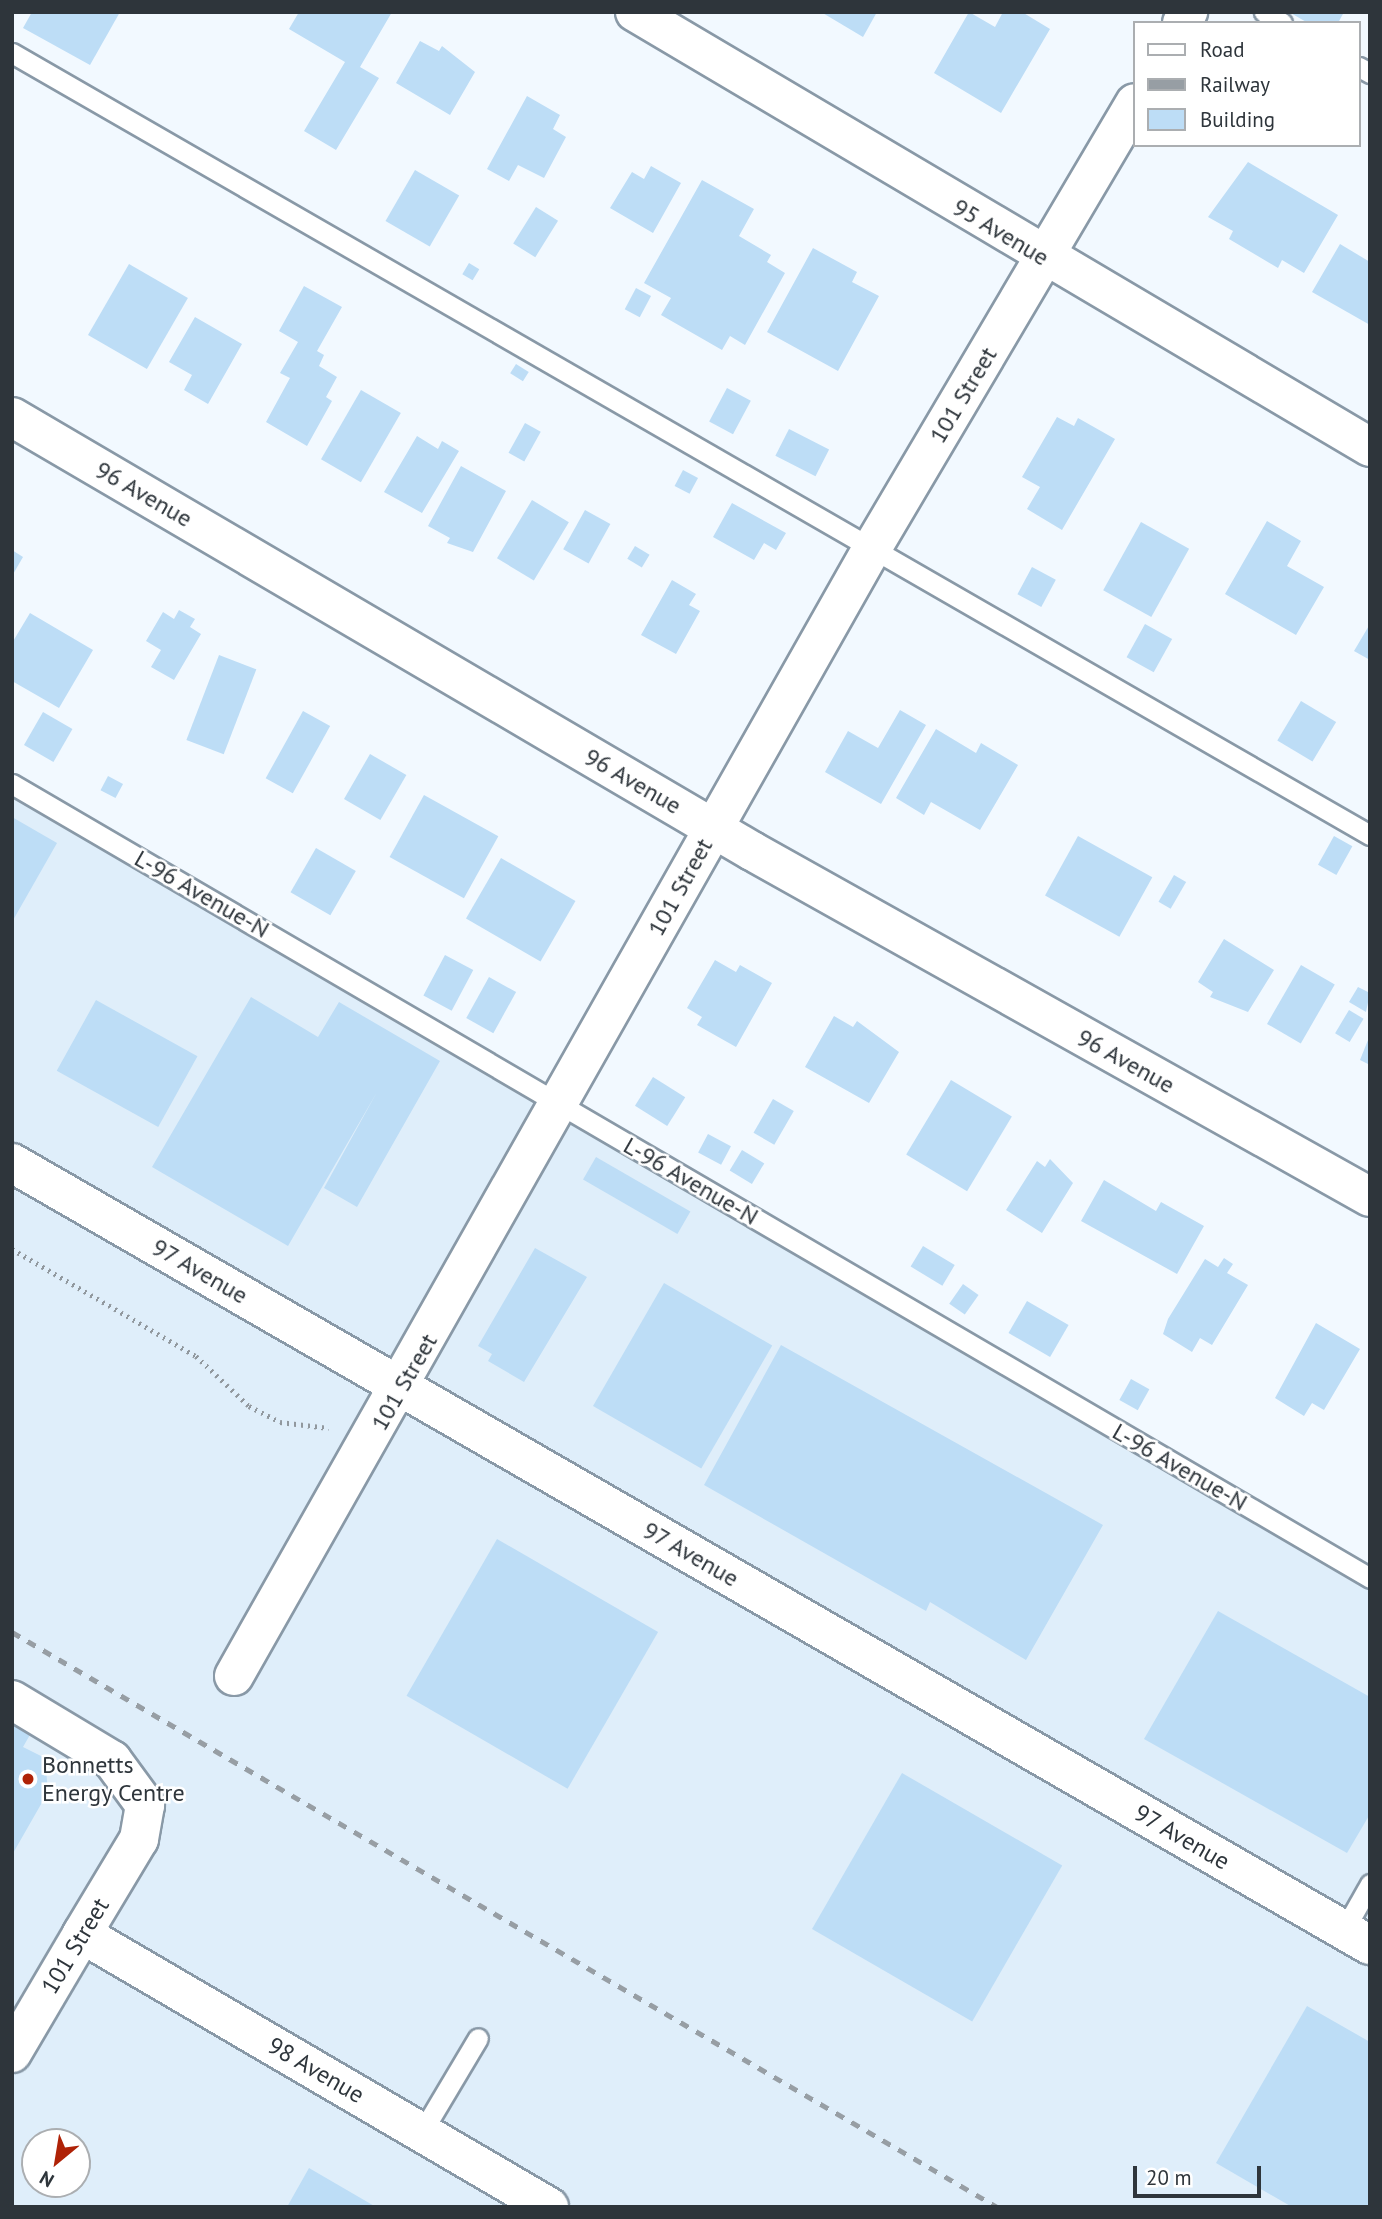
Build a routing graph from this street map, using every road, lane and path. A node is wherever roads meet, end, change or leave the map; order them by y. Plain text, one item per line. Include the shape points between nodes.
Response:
1 (635, 12) edge
2 (12, 53) edge
3 (1134, 105) edge
4 (1044, 259) junction
5 (12, 417) edge
6 (1370, 447) edge
7 (871, 550) junction
8 (12, 783) edge
9 (713, 828) junction
10 (1370, 835) edge
11 (559, 1104) junction
12 (12, 1163) edge
13 (1370, 1197) edge
14 (12, 1249) edge
15 (402, 1388) junction
16 (329, 1428) dead end
17 (1370, 1578) edge
18 (234, 1676) dead end
19 (12, 1700) edge
20 (1370, 1884) edge
21 (82, 1934) junction
22 (1357, 1937) edge
23 (478, 2038) dead end
24 (12, 2053) edge
25 (422, 2132) junction
26 (549, 2207) edge

1 - 4 street, 95 Avenue
2 - 7 lane
3 - 4 street, 101 Street
4 - 6 street, 95 Avenue
4 - 7 street, 101 Street
5 - 9 street, 96 Avenue
7 - 9 street, 101 Street
7 - 10 lane
8 - 11 lane, L-96 Avenue-N
9 - 11 street, 101 Street
9 - 13 street, 96 Avenue
11 - 15 street, 101 Street
11 - 17 lane, L-96 Avenue-N
12 - 15 street, 97 Avenue
14 - 16 path via 195,1356 249,1406 280,1422
15 - 18 street, 101 Street
15 - 22 street, 97 Avenue
19 - 21 street, 101 Street via 112,1760 145,1805 139,1839
20 - 22 lane
21 - 24 street, 101 Street
21 - 25 street, 98 Avenue
23 - 25 lane
25 - 26 street, 98 Avenue

